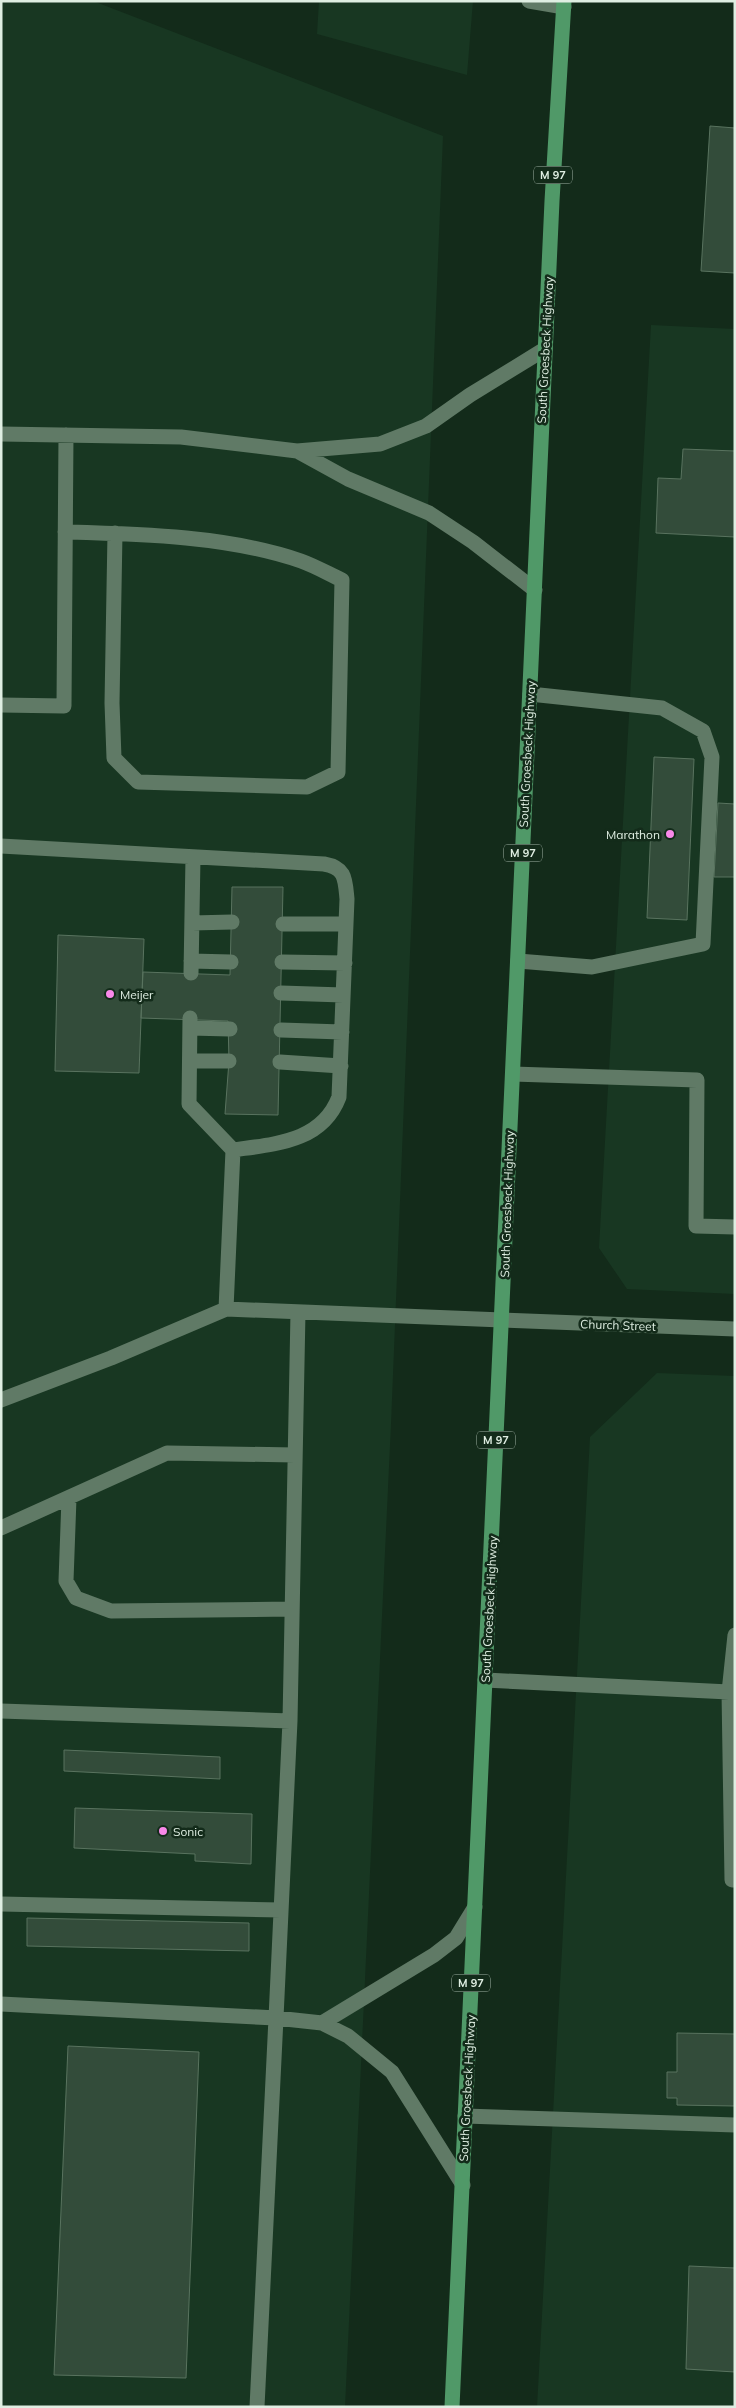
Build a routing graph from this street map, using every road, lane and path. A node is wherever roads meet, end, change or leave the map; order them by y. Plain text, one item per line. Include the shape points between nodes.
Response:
1 (529, 1) edge
2 (564, 4) edge
3 (545, 349) junction
4 (1, 434) edge
5 (66, 435) junction
6 (297, 451) junction
7 (66, 532) junction
8 (115, 533) junction
9 (534, 590) junction
10 (530, 694) junction
11 (1, 705) edge
12 (1, 846) edge
13 (193, 857) junction
14 (232, 922) dead end
15 (192, 923) junction
16 (283, 924) dead end
17 (346, 924) junction
18 (518, 961) junction
19 (231, 962) dead end
20 (282, 962) dead end
21 (345, 963) junction
22 (281, 993) dead end
23 (343, 995) junction
24 (230, 1029) dead end
25 (281, 1030) dead end
26 (342, 1032) junction
27 (190, 1061) junction
28 (229, 1061) dead end
29 (280, 1062) dead end
30 (341, 1066) junction
31 (512, 1074) junction
32 (233, 1150) junction
33 (735, 1227) edge
34 (226, 1309) junction
35 (298, 1312) junction
36 (502, 1320) junction
37 (735, 1329) edge
38 (1, 1400) edge
39 (295, 1455) junction
40 (69, 1498) junction
41 (1, 1528) edge
42 (292, 1610) junction
43 (735, 1635) edge
44 (486, 1680) junction
45 (729, 1692) junction
46 (1, 1712) edge
47 (290, 1721) junction
48 (735, 1880) edge
49 (1, 1904) edge
50 (475, 1907) junction
51 (281, 1910) junction
52 (1, 2004) edge
53 (276, 2018) junction
54 (322, 2023) junction
55 (465, 2116) junction
56 (735, 2124) edge
57 (462, 2185) junction
58 (257, 2407) edge
59 (452, 2407) edge

1 - 2 street
2 - 3 main road, South Groesbeck Highway / M 97
3 - 6 street via 426,426 380,444
3 - 9 main road, South Groesbeck Highway / M 97
4 - 5 street
5 - 6 street via 181,437
5 - 7 street
6 - 9 street via 348,479 429,513 473,542
7 - 8 street
7 - 11 street via 64,706
8 - 8 street via 150,534 241,546 300,561 342,580 338,772 307,787 138,782 114,758
9 - 10 main road, South Groesbeck Highway / M 97
10 - 18 main road, South Groesbeck Highway / M 97
10 - 18 street via 662,708 703,730 712,757 703,944 592,967
12 - 13 street
13 - 15 street
13 - 17 street via 336,866 346,884
14 - 15 street
15 - 19 street via 191,967
16 - 17 street
17 - 21 street
18 - 31 main road, South Groesbeck Highway / M 97
20 - 21 street
21 - 23 street
22 - 23 street
23 - 26 street
24 - 27 street via 190,1023
25 - 26 street
26 - 30 street
27 - 28 street
27 - 32 street via 189,1104
29 - 30 street
30 - 32 street via 339,1097 335,1107 318,1126 290,1142
31 - 33 street via 697,1080 696,1226
31 - 36 main road, South Groesbeck Highway / M 97
32 - 34 street
34 - 35 street, Church Street
34 - 38 street
35 - 36 street, Church Street
35 - 39 street
36 - 37 street, Church Street
36 - 44 main road, South Groesbeck Highway / M 97
39 - 40 street via 167,1453
39 - 42 street
40 - 41 street
40 - 42 street via 66,1581 76,1598 111,1611
42 - 47 street
43 - 45 street
44 - 45 street
44 - 50 main road, South Groesbeck Highway / M 97
45 - 48 street via 732,1880
46 - 47 street
47 - 51 street
49 - 51 street
50 - 54 street via 456,1938
50 - 55 main road, South Groesbeck Highway / M 97
51 - 53 street
52 - 53 street
53 - 54 street
53 - 58 street
54 - 57 street via 348,2036 392,2072
55 - 56 street
55 - 57 main road, South Groesbeck Highway / M 97
57 - 59 main road, South Groesbeck Highway / M 97

